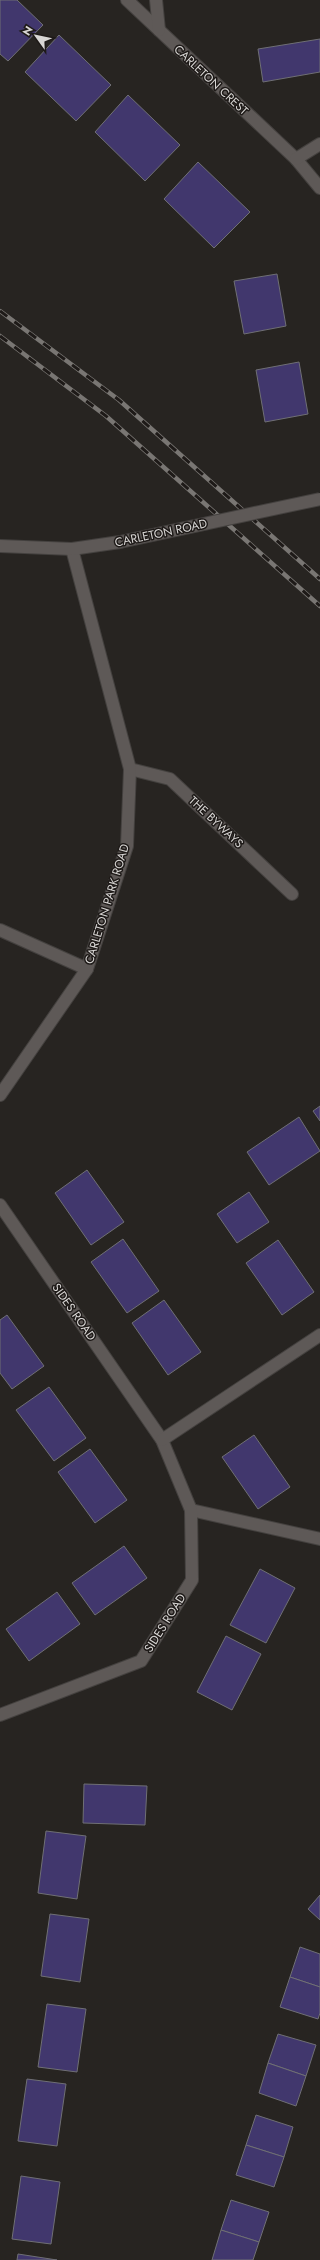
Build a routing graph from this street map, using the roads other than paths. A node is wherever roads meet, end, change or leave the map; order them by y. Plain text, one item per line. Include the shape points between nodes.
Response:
1 (127, 0) edge
2 (156, 0) edge
3 (158, 30) junction
4 (320, 144) edge
5 (296, 159) junction
6 (320, 188) edge
7 (320, 500) edge
8 (0, 546) edge
9 (72, 549) junction
10 (130, 769) junction
11 (292, 894) dead end
12 (0, 930) edge
13 (87, 969) junction
14 (0, 1095) edge
15 (0, 1205) edge
16 (320, 1336) edge
17 (162, 1440) junction
18 (192, 1510) junction
19 (320, 1539) edge
20 (0, 1714) edge

1 - 3 street, CARLETON CREST
2 - 3 street
3 - 5 street, CARLETON CREST
4 - 5 street
5 - 6 street, CARLETON CREST
7 - 9 street, CARLETON ROAD, bridge via 120,542
8 - 9 street, CARLETON ROAD
9 - 10 street, CARLETON PARK ROAD
10 - 11 street, THE BYWAYS via 170,779
10 - 13 street, CARLETON PARK ROAD via 127,846
12 - 13 street
13 - 14 street, CARLETON PARK ROAD
15 - 17 street, SIDES ROAD
16 - 17 street
17 - 18 street, SIDES ROAD
18 - 19 street
18 - 20 street, SIDES ROAD via 192,1580 141,1661

